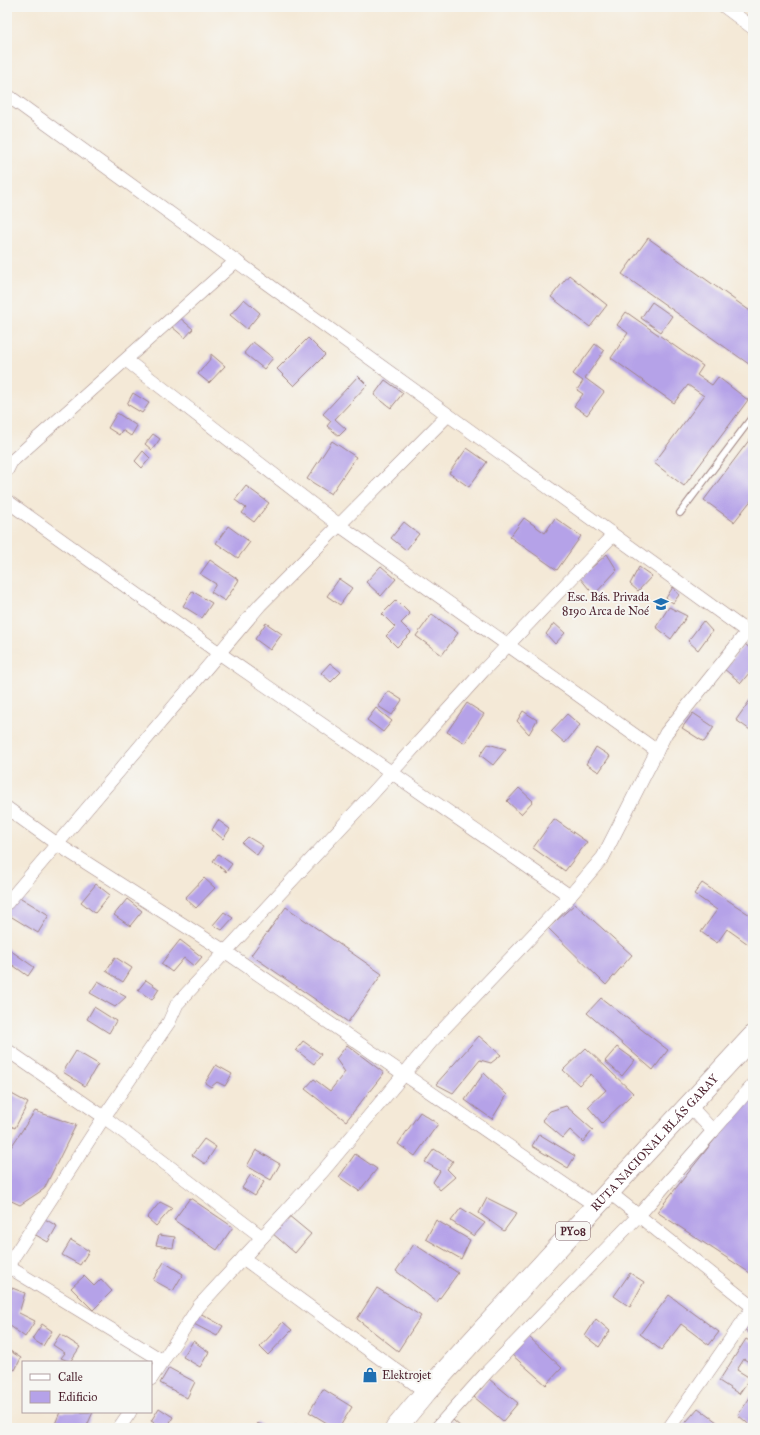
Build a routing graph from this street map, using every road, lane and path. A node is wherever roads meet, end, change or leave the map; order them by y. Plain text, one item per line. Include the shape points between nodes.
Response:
1 (725, 7) edge
2 (753, 28) edge
3 (7, 95) edge
4 (236, 261) junction
5 (126, 360) junction
6 (448, 415) junction
7 (753, 416) edge
8 (7, 470) edge
9 (7, 501) edge
10 (680, 513) dead end
11 (340, 525) junction
12 (613, 535) junction
13 (750, 634) edge
14 (508, 646) junction
15 (219, 652) junction
16 (657, 751) junction
17 (392, 772) junction
18 (7, 808) edge
19 (56, 844) junction
20 (570, 896) junction
21 (7, 903) edge
22 (226, 952) junction
23 (753, 1036) edge
24 (7, 1050) edge
25 (404, 1074) junction
26 (753, 1085) edge
27 (689, 1105) junction
28 (104, 1117) junction
29 (713, 1130) junction
30 (602, 1199) junction
31 (639, 1215) junction
32 (262, 1237) junction
33 (243, 1258) junction
34 (7, 1266) edge
35 (753, 1307) edge
36 (163, 1361) junction
37 (152, 1378) edge
38 (426, 1392) junction
39 (129, 1413) edge
40 (119, 1428) edge
41 (396, 1428) edge
42 (437, 1428) edge
43 (669, 1428) edge

1 - 2 street
3 - 4 street
4 - 5 street
4 - 6 street
5 - 8 street via 11,462
5 - 11 street
6 - 11 street
6 - 12 street
7 - 10 lane
9 - 15 street
11 - 14 street
11 - 15 street via 260,605
12 - 13 street
12 - 14 street
13 - 16 street via 666,733
14 - 16 street
14 - 17 street
15 - 17 street
15 - 19 street
16 - 20 street via 603,857
17 - 20 street
17 - 22 street
18 - 19 street
19 - 21 street
19 - 22 street
20 - 25 street
22 - 25 street
22 - 28 street via 178,1004 169,1022
23 - 27 highway, RUTA NACIONAL BLÁS GARAY / PY08
24 - 28 street
25 - 30 street
25 - 32 street via 323,1171
26 - 29 street
27 - 29 street
27 - 30 highway, RUTA NACIONAL BLÁS GARAY / PY08
28 - 32 street
28 - 34 street
29 - 31 street
30 - 31 street
30 - 38 highway, RUTA NACIONAL BLÁS GARAY / PY08
31 - 35 street
31 - 42 street via 493,1366
32 - 33 street
33 - 36 street via 199,1306
33 - 38 street
34 - 36 street
35 - 43 street
36 - 37 street
38 - 41 highway, RUTA NACIONAL BLÁS GARAY / PY08
39 - 40 street

